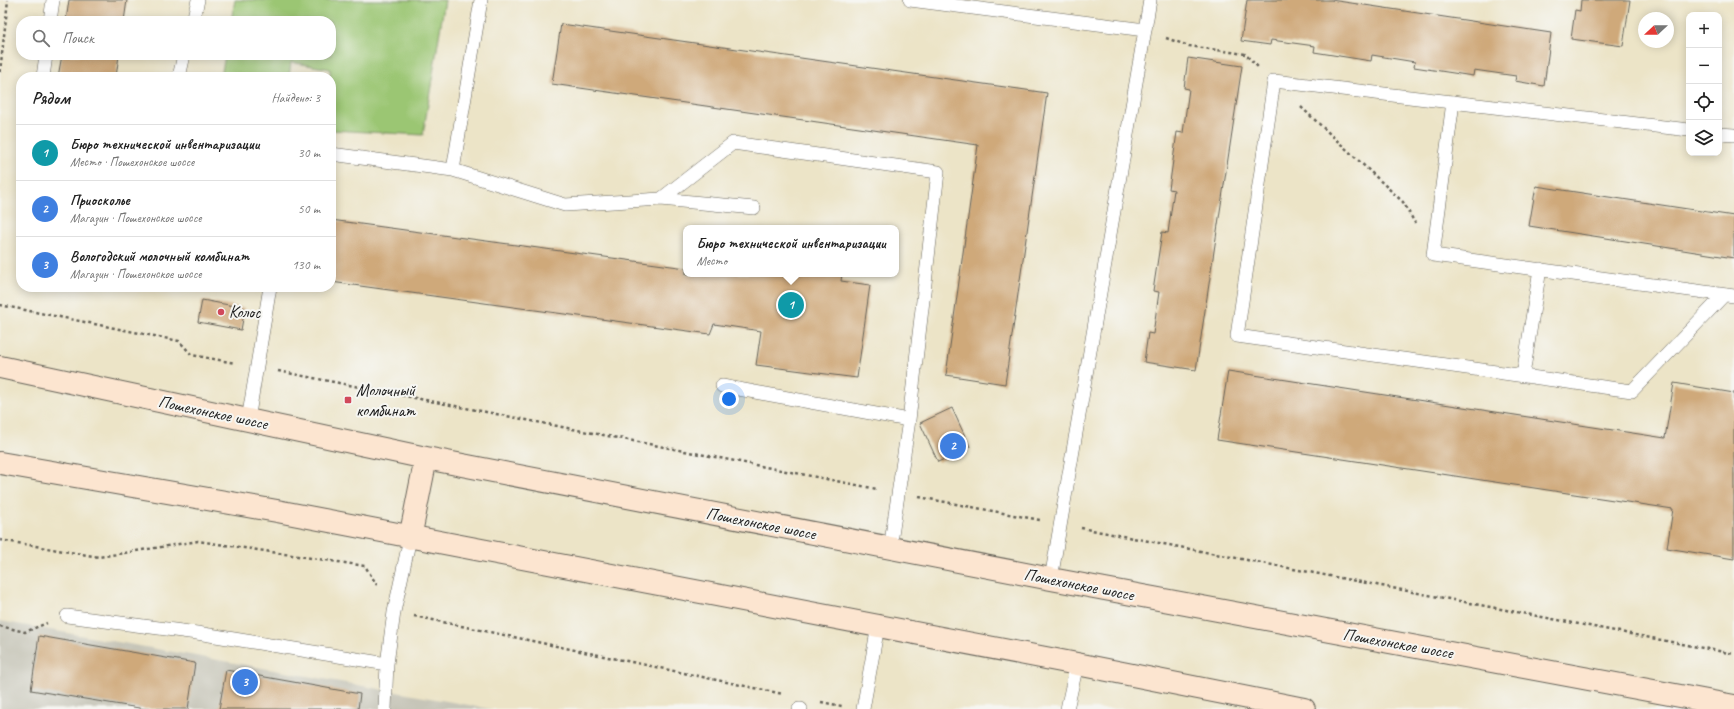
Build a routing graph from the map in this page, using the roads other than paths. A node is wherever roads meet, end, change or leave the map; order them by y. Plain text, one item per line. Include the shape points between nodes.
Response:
1 (53, 0) edge
2 (198, 0) edge
3 (481, 0) edge
4 (910, 0) edge
5 (1150, 0) edge
6 (51, 16) edge
7 (194, 16) edge
8 (1145, 30) junction
9 (45, 60) edge
10 (183, 60) edge
11 (44, 72) edge
12 (180, 72) edge
13 (1453, 102) junction
14 (1686, 130) edge
15 (1722, 134) edge
16 (1734, 135) edge
17 (336, 155) edge
18 (453, 170) junction
19 (661, 199) junction
20 (754, 208) dead end
21 (1540, 269) junction
22 (269, 292) edge
23 (1729, 296) edge
24 (0, 367) edge
25 (1523, 375) junction
26 (722, 386) dead end
27 (248, 420) junction
28 (909, 420) junction
29 (426, 458) junction
30 (0, 463) edge
31 (410, 538) junction
32 (890, 548) junction
33 (1051, 579) junction
34 (67, 616) road end
35 (878, 626) junction
36 (387, 664) junction
37 (1077, 664) junction
38 (1734, 706) edge
39 (385, 709) edge
40 (863, 709) edge
41 (1067, 709) edge
42 (1304, 709) edge

1 - 6 lane
2 - 7 lane
3 - 18 lane
4 - 8 lane
5 - 8 lane
8 - 33 lane
9 - 11 lane
10 - 12 lane
13 - 14 lane
13 - 21 lane via 1433,255
13 - 25 lane via 1274,82 1237,336
15 - 16 lane
17 - 18 lane
18 - 19 lane via 565,205
19 - 20 lane
19 - 28 lane via 733,143 938,172
21 - 23 lane
21 - 25 lane
22 - 27 lane
23 - 25 lane via 1632,391
24 - 27 main road, Пошехонское шоссе
26 - 28 lane
27 - 29 main road, Пошехонское шоссе
28 - 32 lane
29 - 31 main road
29 - 32 main road, Пошехонское шоссе
30 - 31 main road via 277,511
31 - 35 main road
31 - 36 lane via 394,612
32 - 33 main road, Пошехонское шоссе
33 - 38 main road, Пошехонское шоссе
34 - 36 lane via 197,633
35 - 37 main road
35 - 40 lane
36 - 39 lane
37 - 41 lane
37 - 42 main road

